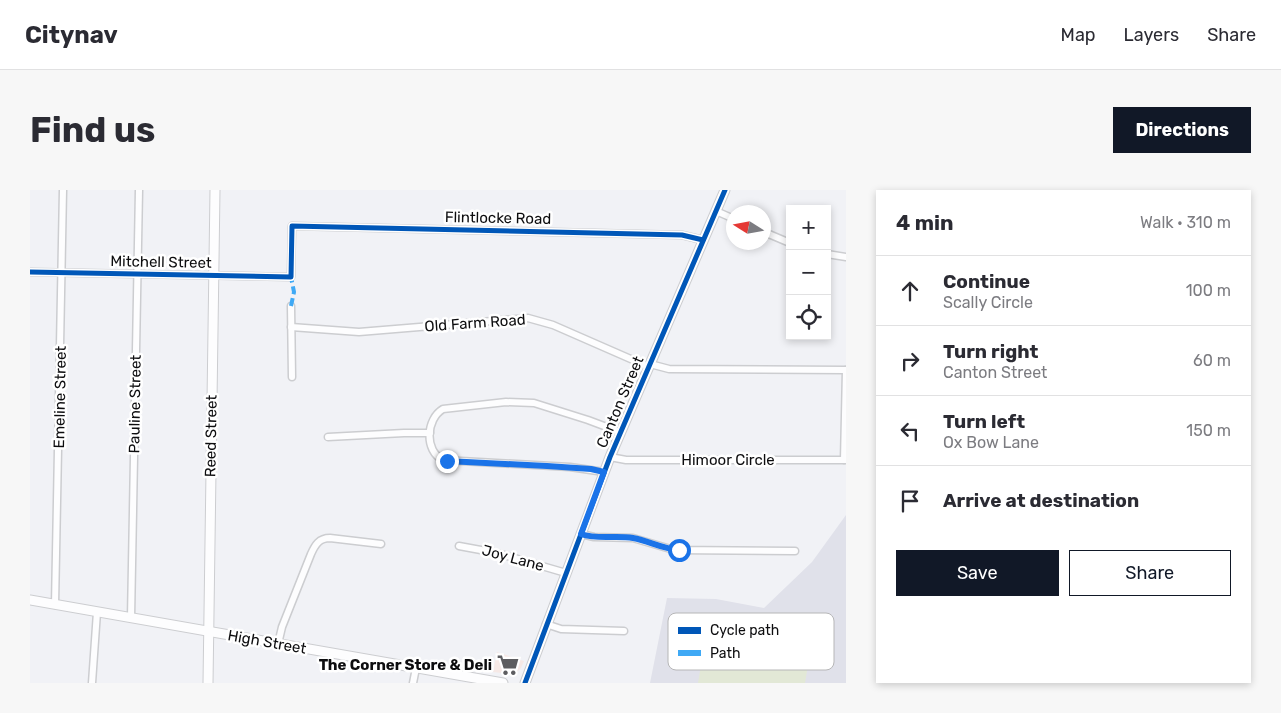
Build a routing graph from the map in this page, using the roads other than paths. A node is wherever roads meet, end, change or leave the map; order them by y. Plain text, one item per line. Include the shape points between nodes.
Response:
1 (63, 190) edge
2 (139, 190) edge
3 (215, 190) edge
4 (725, 190) edge
5 (716, 211) junction
6 (726, 215) edge
7 (771, 235) edge
8 (703, 240) junction
9 (786, 241) edge
10 (831, 255) edge
11 (846, 258) edge
12 (30, 272) edge
13 (62, 272) junction
14 (138, 274) junction
15 (214, 275) junction
16 (292, 277) joint
17 (291, 306) dead end
18 (291, 327) junction
19 (649, 365) junction
20 (846, 370) edge
21 (292, 377) dead end
22 (620, 432) junction
23 (430, 434) junction
24 (328, 437) dead end
25 (610, 457) junction
26 (845, 460) edge
27 (604, 472) junction
28 (581, 534) junction
29 (381, 544) dead end
30 (458, 546) dead end
31 (795, 551) dead end
32 (566, 573) junction
33 (30, 600) edge
34 (55, 604) junction
35 (96, 612) junction
36 (131, 618) junction
37 (546, 624) junction
38 (624, 631) dead end
39 (208, 632) junction
40 (278, 644) junction
41 (416, 668) junction
42 (92, 683) edge
43 (208, 683) edge
44 (413, 683) edge
45 (503, 683) edge
46 (525, 683) edge

1 - 13 street, Emeline Street
2 - 14 street, Pauline Street
3 - 15 main road, Reed Street
4 - 5 main road, Canton Street
5 - 6 street
5 - 8 main road, Canton Street
7 - 9 street
8 - 16 street, Flintlocke Road via 682,235 292,226
8 - 19 main road, Canton Street
10 - 11 street
12 - 13 street, Mitchell Street
13 - 14 street, Mitchell Street
13 - 34 street, Emeline Street
14 - 15 street, Mitchell Street
14 - 36 street, Pauline Street
15 - 16 street, Mitchell Street
15 - 39 main road, Reed Street
17 - 18 street
18 - 19 street, Old Farm Road via 358,332 528,318 553,325
18 - 21 street
19 - 20 street via 669,369
19 - 22 main road, Canton Street
20 - 26 street
22 - 23 street via 534,403 512,402 443,409 432,421
22 - 25 main road, Canton Street
23 - 24 street
23 - 27 street via 434,453 447,461
25 - 26 street, Himoor Circle via 622,460
25 - 27 main road, Canton Street
27 - 28 main road, Canton Street
28 - 31 street via 634,538 674,550
28 - 32 main road, Canton Street
29 - 40 street via 330,538 317,543
30 - 32 street, Joy Lane via 498,553
32 - 37 main road, Canton Street
33 - 34 main road, High Street
34 - 35 main road, High Street
35 - 36 main road, High Street
35 - 42 street
36 - 39 main road, High Street
37 - 38 street via 561,629
37 - 46 main road, Canton Street
39 - 40 main road, High Street
39 - 43 main road, Reed Street
40 - 41 main road, High Street
41 - 44 street
41 - 45 main road, High Street

